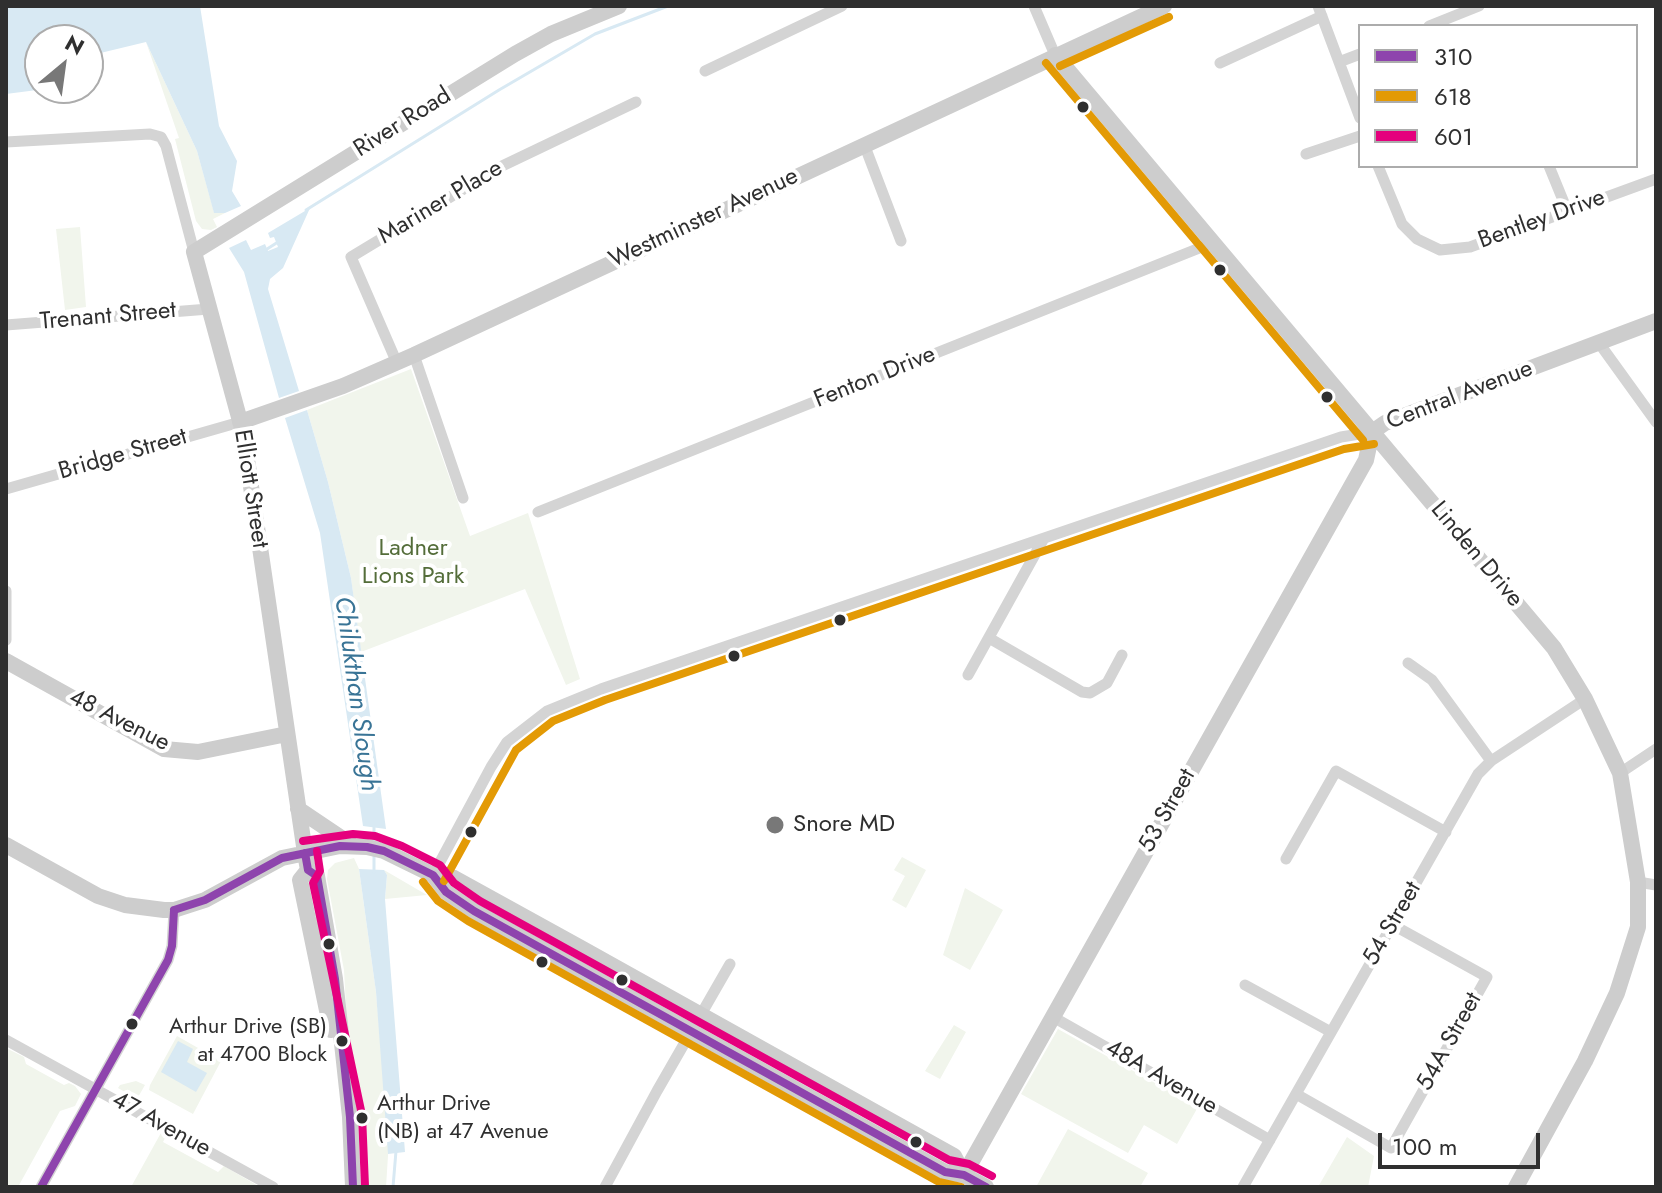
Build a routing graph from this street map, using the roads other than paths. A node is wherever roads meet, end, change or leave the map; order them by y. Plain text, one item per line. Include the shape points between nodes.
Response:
1 (619, 6) edge
2 (842, 6) edge
3 (1034, 6) edge
4 (1164, 6) edge
5 (1479, 6) edge
6 (1320, 11) edge
7 (1434, 24) edge
8 (1055, 55) junction
9 (1358, 55) edge
10 (1339, 62) junction
11 (1220, 63) dead end
12 (705, 71) dead end
13 (636, 102) dead end
14 (1358, 113) edge
15 (1358, 137) edge
16 (6, 142) edge
17 (864, 144) junction
18 (1306, 154) dead end
19 (1379, 168) edge
20 (1550, 168) edge
21 (1656, 179) edge
22 (1567, 210) junction
23 (901, 241) dead end
24 (1212, 243) junction
25 (194, 252) junction
26 (209, 309) junction
27 (1656, 321) edge
28 (6, 325) edge
29 (1599, 343) junction
30 (414, 355) junction
31 (397, 363) junction
32 (240, 422) junction
33 (1656, 422) edge
34 (1372, 432) junction
35 (6, 489) edge
36 (463, 498) dead end
37 (538, 512) dead end
38 (1043, 540) junction
39 (6, 591) edge
40 (989, 638) junction
41 (6, 640) edge
42 (1122, 655) dead end
43 (6, 661) edge
44 (1408, 663) dead end
45 (968, 675) dead end
46 (1585, 699) junction
47 (287, 734) junction
48 (1656, 749) edge
49 (1491, 761) junction
50 (1620, 773) junction
51 (298, 809) junction
52 (1446, 832) junction
53 (6, 845) edge
54 (353, 846) junction
55 (1286, 859) dead end
56 (306, 862) junction
57 (433, 875) junction
58 (1638, 882) junction
59 (1656, 885) edge
60 (174, 910) junction
61 (1393, 925) junction
62 (730, 964) dead end
63 (1245, 985) dead end
64 (701, 1016) junction
65 (1053, 1017) junction
66 (693, 1031) junction
67 (1331, 1032) junction
68 (6, 1040) edge
69 (95, 1089) junction
70 (1296, 1094) junction
71 (1270, 1140) junction
72 (960, 1181) edge
73 (41, 1187) edge
74 (272, 1187) edge
75 (353, 1187) edge
76 (605, 1187) edge
77 (986, 1187) edge
78 (1243, 1187) edge
79 (1516, 1187) edge

1 - 25 street, River Road via 515,54
2 - 12 street
3 - 8 street, Linden Drive
4 - 8 street, Westminster Avenue
5 - 7 street
6 - 10 street
6 - 11 street
8 - 17 street, Westminster Avenue
8 - 24 street, Linden Drive
9 - 10 street
10 - 14 street
13 - 31 street, Mariner Place via 500,167 351,257
15 - 18 street
16 - 25 street, Elliott Street via 156,135 166,146
17 - 23 street
17 - 30 street, Westminster Avenue
19 - 22 street, Bentley Drive via 1402,224 1440,250 1470,247
20 - 22 street
21 - 22 street, Bentley Drive
24 - 34 street, Linden Drive
24 - 37 street, Fenton Drive
25 - 26 street, Elliott Street
26 - 28 street, Trenant Street
26 - 32 street, Elliott Street
27 - 29 street, Central Avenue
29 - 33 street
29 - 34 street, Central Avenue
30 - 31 street, Westminster Avenue
30 - 36 street
31 - 32 street, Westminster Avenue
32 - 35 street, Bridge Street
32 - 47 street, Elliott Street
34 - 38 street, Central Avenue via 1341,437
34 - 46 street, Linden Drive via 1554,648
34 - 65 street, 53 Street via 1366,460
38 - 40 street
38 - 57 street, Central Avenue via 547,711 507,742
39 - 41 street
40 - 42 street via 1082,692 1107,683
40 - 45 street
43 - 47 street, 48 Avenue via 164,749 198,752
44 - 49 street via 1432,680
46 - 49 street, 54 Street
46 - 50 street, Linden Drive
47 - 51 street, Elliott Street
48 - 50 street
49 - 52 street, 54 Street via 1478,774
50 - 58 street, Linden Drive
51 - 54 street
51 - 56 street, Elliott Street
52 - 55 street via 1336,771
52 - 61 street, 54 Street
53 - 60 street via 112,901
54 - 56 street
54 - 57 street via 384,851
56 - 60 street via 276,860 216,895
56 - 75 street, Elliott Street via 300,880 350,1117
57 - 64 street via 454,878
57 - 66 street via 446,892 474,911
58 - 59 street
58 - 79 street, Linden Drive via 1638,927 1617,993
60 - 69 street via 168,960
61 - 67 street, 54 Street
61 - 70 street, 54A Street via 1487,977 1391,1148
62 - 64 street
63 - 67 street
64 - 66 street
64 - 72 street via 954,1156
65 - 71 street, 48A Avenue
65 - 72 street, 53 Street
66 - 72 street
66 - 76 street
67 - 70 street, 54 Street
68 - 69 street, 47 Avenue
69 - 73 street
69 - 74 street, 47 Avenue
70 - 71 street, 54 Street
71 - 78 street, 54 Street
72 - 77 street

